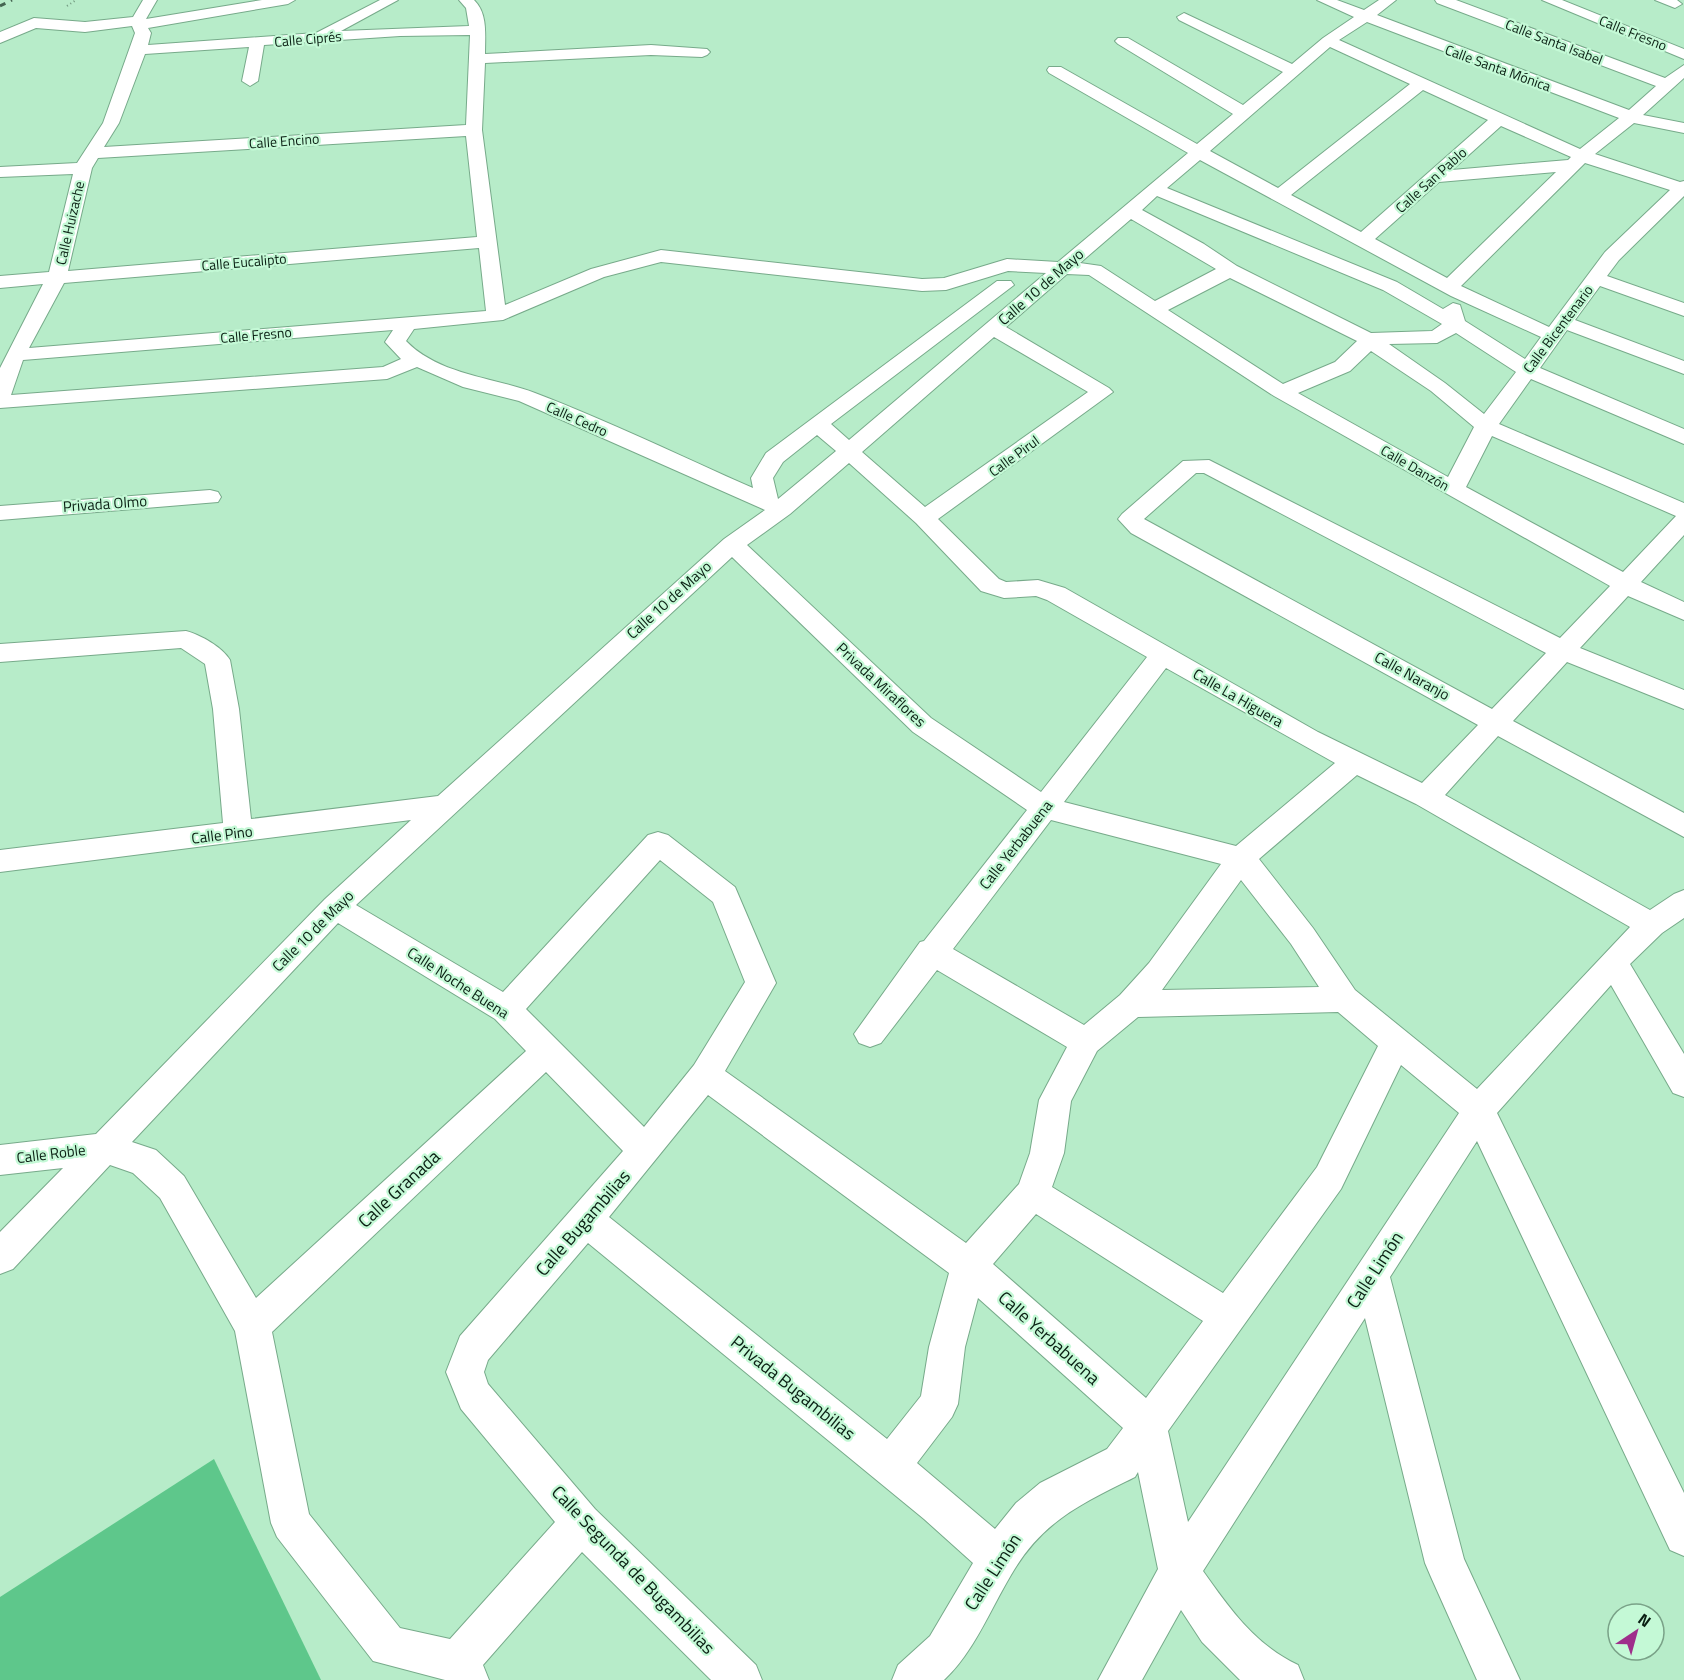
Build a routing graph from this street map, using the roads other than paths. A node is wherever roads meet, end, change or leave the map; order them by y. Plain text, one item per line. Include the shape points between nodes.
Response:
1 (150, 0) edge
2 (288, 0) edge
3 (391, 0) edge
4 (466, 0) edge
5 (1324, 0) edge
6 (1389, 0) edge
7 (1442, 0) edge
8 (1549, 0) edge
9 (1364, 16) junction
10 (1184, 17) dead end
11 (1488, 17) junction
12 (138, 23) junction
13 (478, 30) junction
14 (0, 38) edge
15 (314, 39) junction
16 (1123, 41) dead end
17 (1328, 41) junction
18 (257, 44) junction
19 (1446, 49) junction
20 (139, 50) junction
21 (702, 52) dead end
22 (1684, 54) edge
23 (477, 59) junction
24 (1055, 70) dead end
25 (1684, 70) edge
26 (1294, 71) junction
27 (250, 81) dead end
28 (1422, 83) junction
29 (1666, 84) junction
30 (1244, 113) junction
31 (1631, 117) junction
32 (1499, 119) junction
33 (1684, 128) edge
34 (474, 130) junction
35 (1198, 153) junction
36 (88, 160) junction
37 (1578, 161) junction
38 (0, 172) edge
39 (1434, 177) junction
40 (1683, 188) edge
41 (1155, 189) junction
42 (1279, 196) junction
43 (1130, 211) junction
44 (1362, 241) junction
45 (488, 242) junction
46 (1065, 267) junction
47 (1230, 270) junction
48 (57, 277) junction
49 (1596, 278) junction
50 (0, 282) edge
51 (945, 284) junction
52 (1004, 285) junction
53 (1042, 286) junction
54 (1449, 287) junction
55 (1153, 310) junction
56 (1684, 310) edge
57 (496, 316) junction
58 (409, 321) junction
59 (1456, 324) junction
60 (993, 328) junction
61 (1558, 329) junction
62 (1368, 339) junction
63 (920, 349) junction
64 (968, 350) junction
65 (15, 355) junction
66 (418, 359) junction
67 (1684, 368) edge
68 (1527, 370) junction
69 (1281, 392) junction
70 (0, 396) edge
71 (0, 402) edge
72 (818, 423) junction
73 (1486, 426) junction
74 (1684, 438) edge
75 (849, 452) junction
76 (1453, 489) junction
77 (210, 497) dead end
78 (774, 505) junction
79 (1684, 510) edge
80 (0, 513) edge
81 (924, 518) junction
82 (1684, 521) edge
83 (732, 544) junction
84 (1627, 584) junction
85 (1684, 612) edge
86 (1562, 650) junction
87 (0, 653) edge
88 (1162, 655) junction
89 (1684, 700) edge
90 (1496, 723) junction
91 (1353, 763) junction
92 (1426, 797) junction
93 (444, 806) junction
94 (1046, 808) junction
95 (1684, 826) edge
96 (238, 833) junction
97 (1241, 858) junction
98 (0, 861) edge
99 (1684, 902) edge
100 (336, 907) junction
101 (1651, 925) junction
102 (932, 951) junction
103 (1613, 962) junction
104 (1344, 999) junction
105 (1131, 1004) junction
106 (506, 1010) junction
107 (870, 1034) dead end
108 (1086, 1042) junction
109 (1396, 1043) junction
110 (546, 1052) junction
111 (705, 1075) junction
112 (1684, 1083) edge
113 (1479, 1110) junction
114 (103, 1148) junction
115 (645, 1151) junction
116 (0, 1160) edge
117 (1033, 1193) junction
118 (586, 1220) junction
119 (0, 1257) edge
120 (969, 1266) junction
121 (1372, 1275) junction
122 (1227, 1316) junction
123 (252, 1326) junction
124 (465, 1372) joint
125 (1147, 1425) junction
126 (890, 1467) junction
127 (581, 1523) junction
128 (1684, 1536) edge
129 (998, 1558) junction
130 (1179, 1572) junction
131 (463, 1671) edge
132 (741, 1680) edge
133 (913, 1680) edge
134 (1119, 1680) edge
135 (1283, 1680) edge
136 (1499, 1680) edge

1 - 12 street
2 - 12 street
3 - 15 street
4 - 13 street via 473,7
5 - 9 street, Calle Santa Mónica
6 - 9 street, Calle 10 de Mayo
7 - 11 street, Calle Santa Isabel
8 - 22 street, Calle Fresno
9 - 17 street, Calle 10 de Mayo
9 - 19 street, Calle Santa Mónica
10 - 26 street
11 - 19 street
11 - 29 street, Calle Santa Isabel
12 - 14 street via 85,27 34,23
12 - 20 street via 143,33
13 - 15 street, Calle Ciprés via 400,31
13 - 23 street
15 - 18 street, Calle Ciprés
16 - 30 street
17 - 26 street, Calle 10 de Mayo
17 - 28 street
18 - 20 street, Calle Ciprés
18 - 27 street
19 - 31 street, Calle Santa Mónica
20 - 36 street, Calle Huizache via 111,123
21 - 23 street via 651,50
23 - 34 street
24 - 35 street
25 - 29 street
26 - 30 street, Calle 10 de Mayo
28 - 32 street
28 - 42 street
29 - 31 street
30 - 35 street, Calle 10 de Mayo
31 - 33 street, Calle Santa Mónica
31 - 37 street
32 - 37 street
32 - 39 street, Calle San Pablo
34 - 36 street, Calle Encino
34 - 45 street
35 - 41 street, Calle 10 de Mayo
35 - 42 street
36 - 38 street, Calle Encino
36 - 48 street, Calle Huizache
37 - 39 street
37 - 40 street
37 - 54 street
39 - 44 street, Calle San Pablo
40 - 49 street, Calle Bicentenario via 1644,222
41 - 43 street, Calle 10 de Mayo
41 - 59 street via 1390,286
42 - 44 street
43 - 46 street, Calle 10 de Mayo
43 - 47 street
44 - 54 street
45 - 48 street, Calle Eucalipto
45 - 57 street
46 - 51 street, Calle Danzón via 1007,265
46 - 53 street, Calle 10 de Mayo
46 - 55 street, Calle Danzón via 1094,270
47 - 55 street
47 - 62 street
48 - 50 street, Calle Eucalipto
48 - 65 street, Calle Huizache
49 - 56 street
49 - 61 street, Calle Bicentenario
51 - 52 street
51 - 57 street via 922,285 661,256 630,261
52 - 53 street
52 - 63 street
53 - 60 street, Calle 10 de Mayo
54 - 59 street
54 - 61 street via 1523,324
55 - 69 street, Calle Danzón
57 - 58 street, Calle Fresno
58 - 65 street, Calle Fresno
58 - 66 street, Calle Cedro via 395,342
59 - 62 street via 1437,337
59 - 68 street
60 - 64 street, Calle 10 de Mayo
60 - 81 street, Calle Pirul via 1102,392
61 - 67 street
61 - 68 street, Calle Bicentenario
62 - 69 street via 1363,351 1340,368
62 - 73 street
63 - 64 street
63 - 72 street
64 - 75 street, Calle 10 de Mayo
65 - 70 street, Calle Huizache
66 - 71 street via 387,373
66 - 78 street, Calle Cedro via 470,383 526,397
68 - 73 street, Calle Bicentenario
68 - 74 street
69 - 76 street, Calle Danzón
72 - 75 street, Calle La Higuera
72 - 78 street via 774,458 762,478
73 - 76 street, Calle Bicentenario
73 - 79 street
75 - 78 street, Calle 10 de Mayo
75 - 81 street, Calle La Higuera
76 - 84 street, Calle Danzón
77 - 80 street, Privada Olmo
78 - 83 street, Calle 10 de Mayo
81 - 88 street, Calle La Higuera via 990,585 1004,590 1038,588 1056,594
82 - 84 street
83 - 93 street, Calle 10 de Mayo
83 - 94 street, Privada Miraflores via 922,725
84 - 85 street, Calle Danzón
84 - 86 street
86 - 89 street
86 - 90 street
86 - 90 street, Calle Naranjo via 1209,467 1191,466 1130,519 1139,528
87 - 96 street via 186,639 217,660 226,709
88 - 91 street, Calle La Higuera
88 - 94 street, Calle Yerbabuena
90 - 92 street
90 - 95 street, Calle Naranjo
91 - 92 street, Calle La Higuera
91 - 97 street
92 - 101 street, Calle La Higuera
93 - 96 street, Calle Pino
93 - 100 street, Calle 10 de Mayo
94 - 97 street, Privada Miraflores
94 - 102 street, Calle Yerbabuena
96 - 98 street, Calle Pino
97 - 104 street via 1302,936
97 - 105 street via 1160,972
99 - 101 street, Calle Limón
100 - 106 street, Calle Noche Buena
100 - 114 street, Calle 10 de Mayo
101 - 103 street, Calle Limón
102 - 107 street, Calle Yerbabuena
102 - 108 street
103 - 112 street
103 - 113 street, Calle Limón
104 - 105 street
104 - 109 street
105 - 108 street
106 - 110 street, Calle Noche Buena
106 - 111 street, Calle Bugambilias via 658,843 725,895 760,983
108 - 117 street via 1055,1101 1047,1153
109 - 113 street
109 - 122 street, Calle Limón via 1329,1178
110 - 115 street, Calle Noche Buena
110 - 123 street, Calle Granada
111 - 115 street, Calle Bugambilias
111 - 120 street, Calle Yerbabuena
113 - 121 street, Calle Limón
113 - 128 street
114 - 116 street, Calle Roble
114 - 119 street, Calle 10 de Mayo
114 - 123 street via 144,1161 172,1187
115 - 118 street, Calle Bugambilias
117 - 120 street
117 - 122 street
118 - 124 street, Calle Bugambilias via 472,1349
118 - 126 street, Privada Bugambilias
120 - 125 street, Calle Yerbabuena
120 - 126 street via 947,1347 939,1404
121 - 130 street, Calle Limón
121 - 136 street via 1445,1563
122 - 125 street, Calle Limón
123 - 131 street via 291,1523 388,1646
124 - 127 street, Calle Segunda de Bugambilias via 474,1396
125 - 129 street, Calle Limón via 1121,1463 1054,1497 1030,1517
125 - 130 street
126 - 129 street, Privada Bugambilias
127 - 131 street
127 - 132 street, Calle Segunda de Bugambilias
129 - 133 street, Calle Limón via 945,1651
130 - 134 street, Calle Limón
130 - 135 street via 1218,1627 1259,1669

